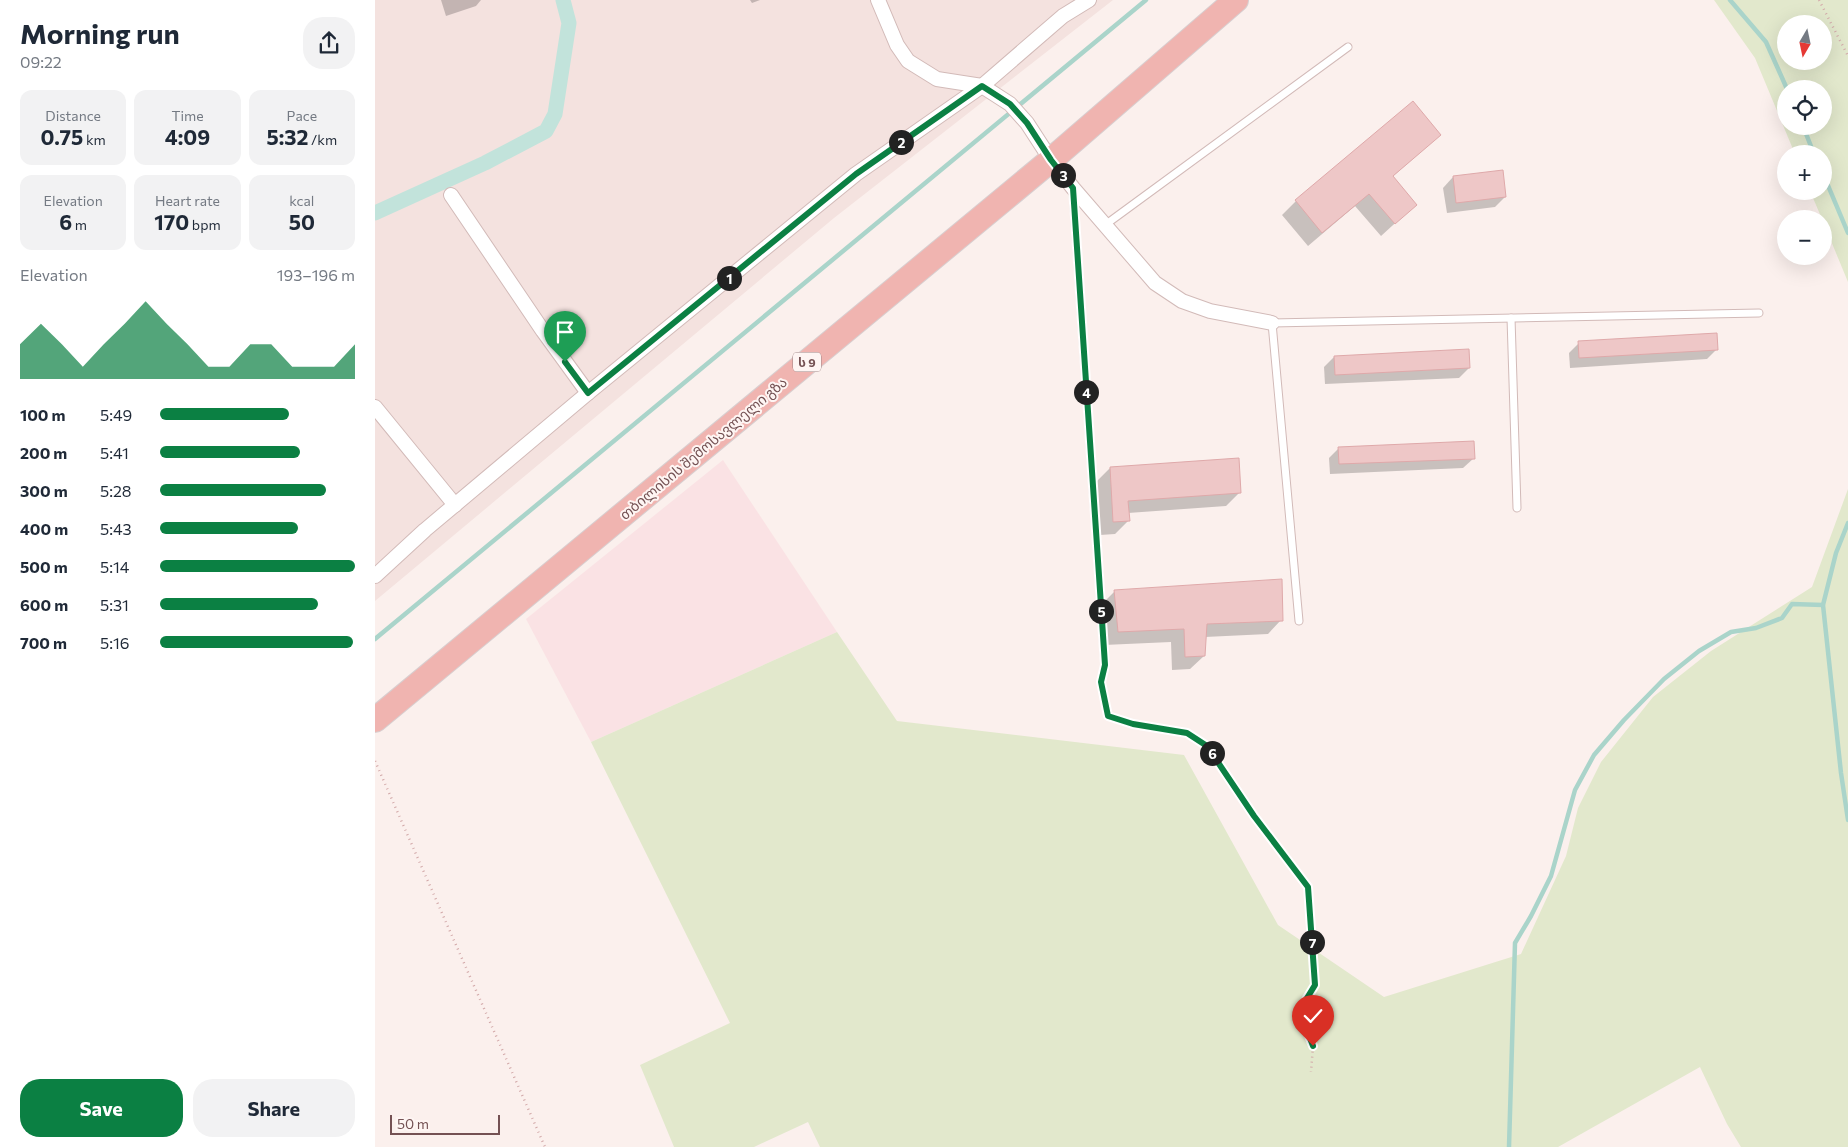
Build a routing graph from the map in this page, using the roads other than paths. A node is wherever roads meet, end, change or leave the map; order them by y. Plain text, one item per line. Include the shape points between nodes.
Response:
1 (878, 0) edge
2 (1089, 0) edge
3 (1236, 0) edge
4 (1348, 47) dead end
5 (982, 86) junction
6 (1051, 160) junction
7 (1073, 188) junction
8 (451, 195) dead end
9 (1105, 225) junction
10 (1759, 313) dead end
11 (1511, 318) junction
12 (1272, 323) junction
13 (588, 393) junction
14 (375, 407) edge
15 (455, 505) junction
16 (1517, 508) dead end
17 (375, 576) edge
18 (1299, 621) dead end
19 (1105, 665) road end
20 (375, 720) edge

1 - 5 street via 897,45 908,61 937,79
2 - 5 street via 1063,16
3 - 6 highway, თბილისის შემოსავლელი გზა / ს 9
4 - 9 lane
5 - 6 street via 1010,104
5 - 13 street via 856,174
6 - 7 street
6 - 20 highway, თბილისის შემოსავლელი გზა / ს 9
7 - 9 street
7 - 19 lane
8 - 13 street
9 - 12 street via 1155,283 1182,301 1210,311
10 - 11 lane
11 - 12 lane
11 - 16 lane
12 - 18 lane
13 - 15 street
14 - 15 street
15 - 17 street

